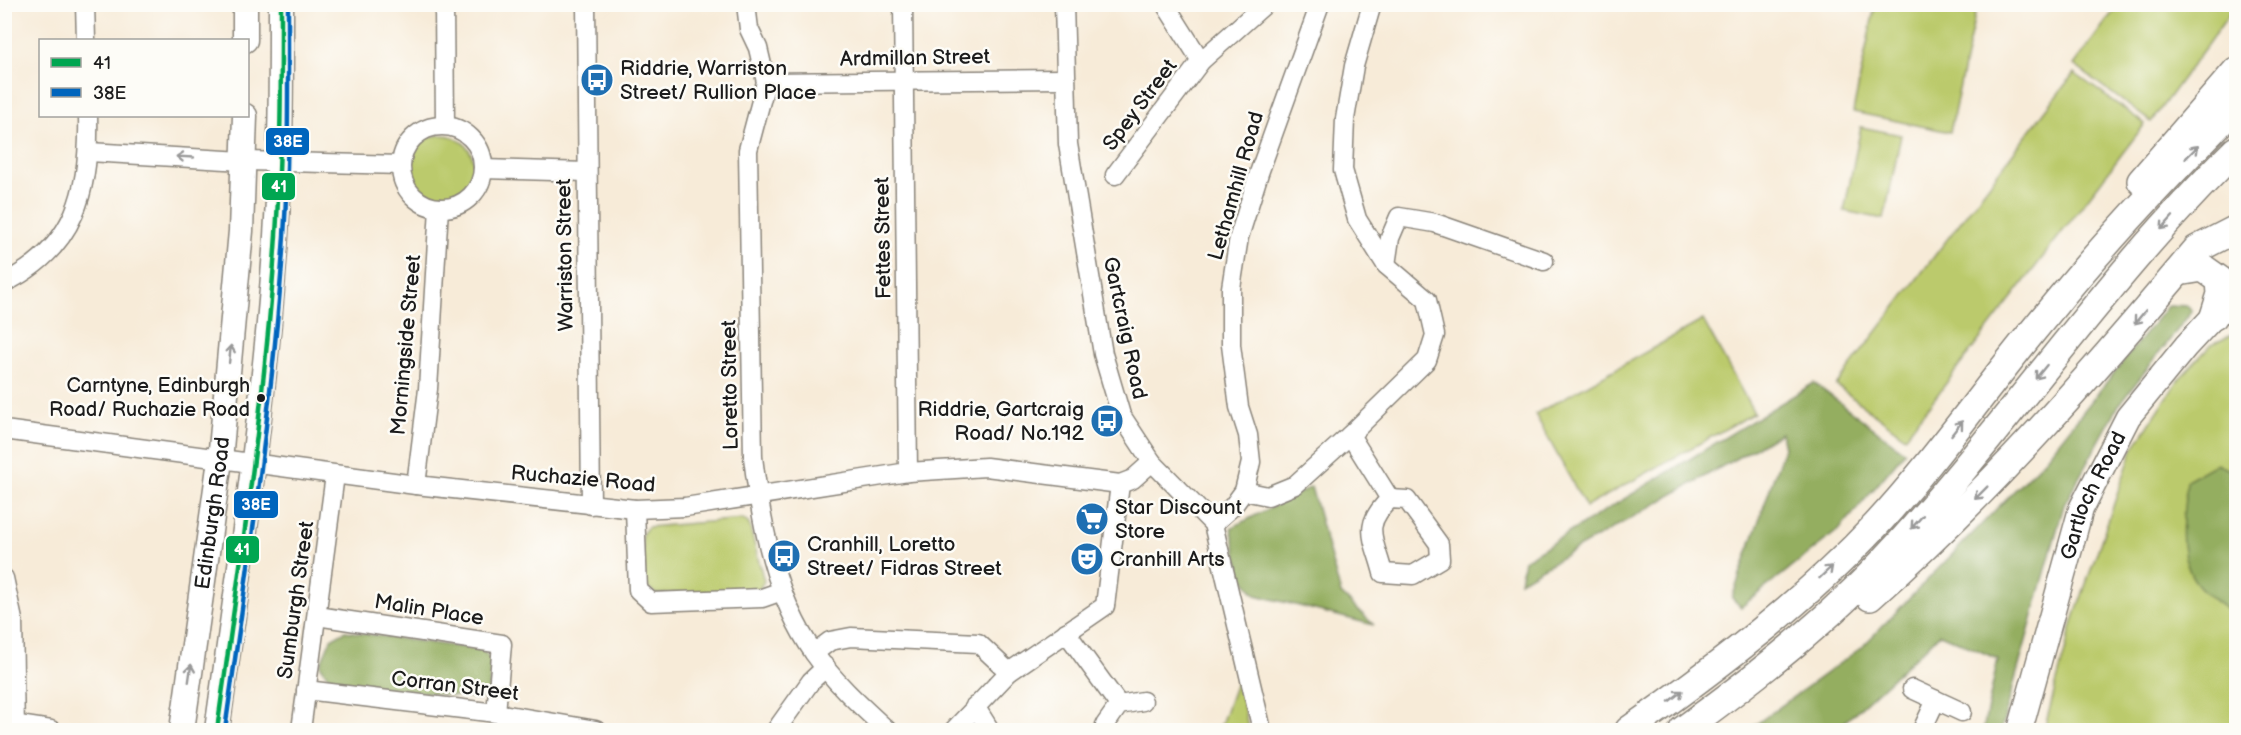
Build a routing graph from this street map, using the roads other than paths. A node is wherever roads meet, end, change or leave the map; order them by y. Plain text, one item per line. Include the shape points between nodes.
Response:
1 (85, 4) edge
2 (245, 4) edge
3 (280, 4) edge
4 (444, 4) edge
5 (586, 4) edge
6 (746, 4) edge
7 (903, 4) edge
8 (1064, 4) edge
9 (1165, 4) edge
10 (1265, 4) edge
11 (1320, 4) edge
12 (1372, 4) edge
13 (86, 39) edge
14 (245, 39) edge
15 (1201, 61) junction
16 (2236, 70) edge
17 (1064, 79) junction
18 (904, 81) junction
19 (766, 82) junction
20 (2236, 107) edge
21 (88, 117) edge
22 (245, 117) edge
23 (445, 125) junction
24 (2236, 150) edge
25 (89, 152) junction
26 (243, 161) junction
27 (279, 161) junction
28 (401, 165) junction
29 (483, 169) junction
30 (587, 172) junction
31 (1115, 175) dead end
32 (439, 208) junction
33 (2236, 229) edge
34 (1544, 261) dead end
35 (1386, 265) junction
36 (2178, 272) junction
37 (4, 283) edge
38 (2236, 296) edge
39 (2046, 314) junction
40 (2214, 316) junction
41 (4, 430) edge
42 (1350, 435) junction
43 (220, 460) junction
44 (1152, 462) junction
45 (254, 465) junction
46 (908, 472) junction
47 (335, 475) junction
48 (1120, 484) junction
49 (416, 485) junction
50 (1244, 491) junction
51 (758, 496) junction
52 (1390, 499) junction
53 (591, 505) junction
54 (635, 509) junction
55 (1213, 524) junction
56 (4, 578) edge
57 (782, 591) junction
58 (316, 616) junction
59 (1066, 632) junction
60 (814, 653) junction
61 (826, 667) junction
62 (1009, 672) junction
63 (1912, 689) dead end
64 (306, 690) junction
65 (1733, 694) junction
66 (1936, 700) junction
67 (1143, 701) dead end
68 (1119, 705) junction
69 (975, 706) junction
70 (1962, 712) dead end
71 (496, 713) junction
72 (1105, 725) dead end
73 (12, 726) edge
74 (51, 730) edge
75 (182, 730) edge
76 (217, 730) edge
77 (301, 730) edge
78 (596, 730) edge
79 (776, 730) edge
80 (886, 730) edge
81 (954, 730) edge
82 (990, 730) edge
83 (1262, 730) edge
84 (1629, 730) edge
85 (1683, 730) edge
86 (1922, 730) edge
87 (2020, 730) edge

1 - 13 street
2 - 14 main road
3 - 27 main road, Edinburgh Road
4 - 23 street
5 - 30 street, Warriston Street
6 - 19 street, Loretto Street via 749,29
7 - 18 street, Fettes Street
8 - 17 street, Gartcraig Road
9 - 15 street, Spey Street
10 - 15 street, Spey Street
11 - 50 street, Lethamhill Road via 1259,173 1239,237 1231,288 1231,345 1251,462
12 - 35 street via 1354,66 1345,119 1343,170 1357,219
15 - 31 street, Spey Street
16 - 39 highway via 2123,203
17 - 18 street, Ardmillan Street
17 - 44 street, Gartcraig Road via 1068,144 1103,354 1120,415
18 - 19 street, Ardmillan Street
18 - 46 street, Fettes Street
19 - 51 street, Loretto Street via 748,150 753,457
39 -> 20 highway via 2166,177
21 - 25 street
22 - 26 main road, Edinburgh Road
23 - 28 street via 419,132 407,147
23 - 29 street via 468,135 482,156
24 -> 65 highway via 2100,298 1889,555 1812,629
26 -> 25 street
25 - 37 street via 74,219 54,248 26,273
26 - 27 street
43 -> 26 main road, Edinburgh Road via 240,241
27 - 28 street
27 - 45 main road, Edinburgh Road via 272,290
28 - 32 street via 408,189 421,202
29 - 30 street
29 - 32 street via 474,193 464,202
30 - 53 street, Warriston Street
32 - 49 street, Morningside Street via 428,389
33 - 36 highway via 2197,249
34 - 35 street via 1435,223 1399,217 1390,238
35 - 42 street via 1427,300 1435,335 1427,360
36 - 40 highway via 2203,268 2220,280 2222,287
36 -> 65 highway via 2015,459 1914,559 1821,641
38 - 40 main road, Gartloch Road
84 -> 39 highway via 1782,613 1875,526 1938,453
40 - 87 main road, Gartloch Road via 2128,417 2081,509
41 - 43 street, Ruchazie Road
42 - 50 street via 1295,485 1268,496
42 - 52 street
43 - 45 street, Ruchazie Road
75 -> 43 main road, Edinburgh Road
44 - 48 street via 1133,479
44 - 55 street, Gartcraig Road
45 - 47 street, Ruchazie Road
45 - 76 main road, Edinburgh Road
46 - 48 street, Ruchazie Road via 986,467
46 - 51 street, Ruchazie Road
47 - 49 street, Ruchazie Road
47 - 58 street, Sumburgh Street
48 - 59 street via 1105,606
49 - 53 street, Ruchazie Road
50 - 55 street, Lethamhill Road
51 - 54 street, Ruchazie Road via 685,507
51 - 57 street, Loretto Street
52 - 52 street via 1407,500 1439,544 1440,559 1413,575 1383,573 1371,525 1376,513
53 - 54 street, Ruchazie Road
54 - 57 street via 638,590 651,602 762,598
55 - 83 street
56 - 73 street via 13,620
57 - 60 street, Loretto Street
58 - 64 street, Sumburgh Street
58 - 71 street, Malin Place via 502,644
59 - 62 street
59 - 68 street
60 - 61 street, Loretto Street
60 - 62 street via 830,641 850,637 978,643
61 - 79 street via 811,681
61 - 80 street, Loretto Street
62 - 69 street
63 - 66 street
64 - 71 street, Corran Street
64 - 77 street, Sumburgh Street
65 - 85 highway
66 - 70 street
66 - 86 street
67 - 68 street
68 - 72 street
69 - 81 street
69 - 82 street
71 - 78 street, Corran Street
73 - 74 street

